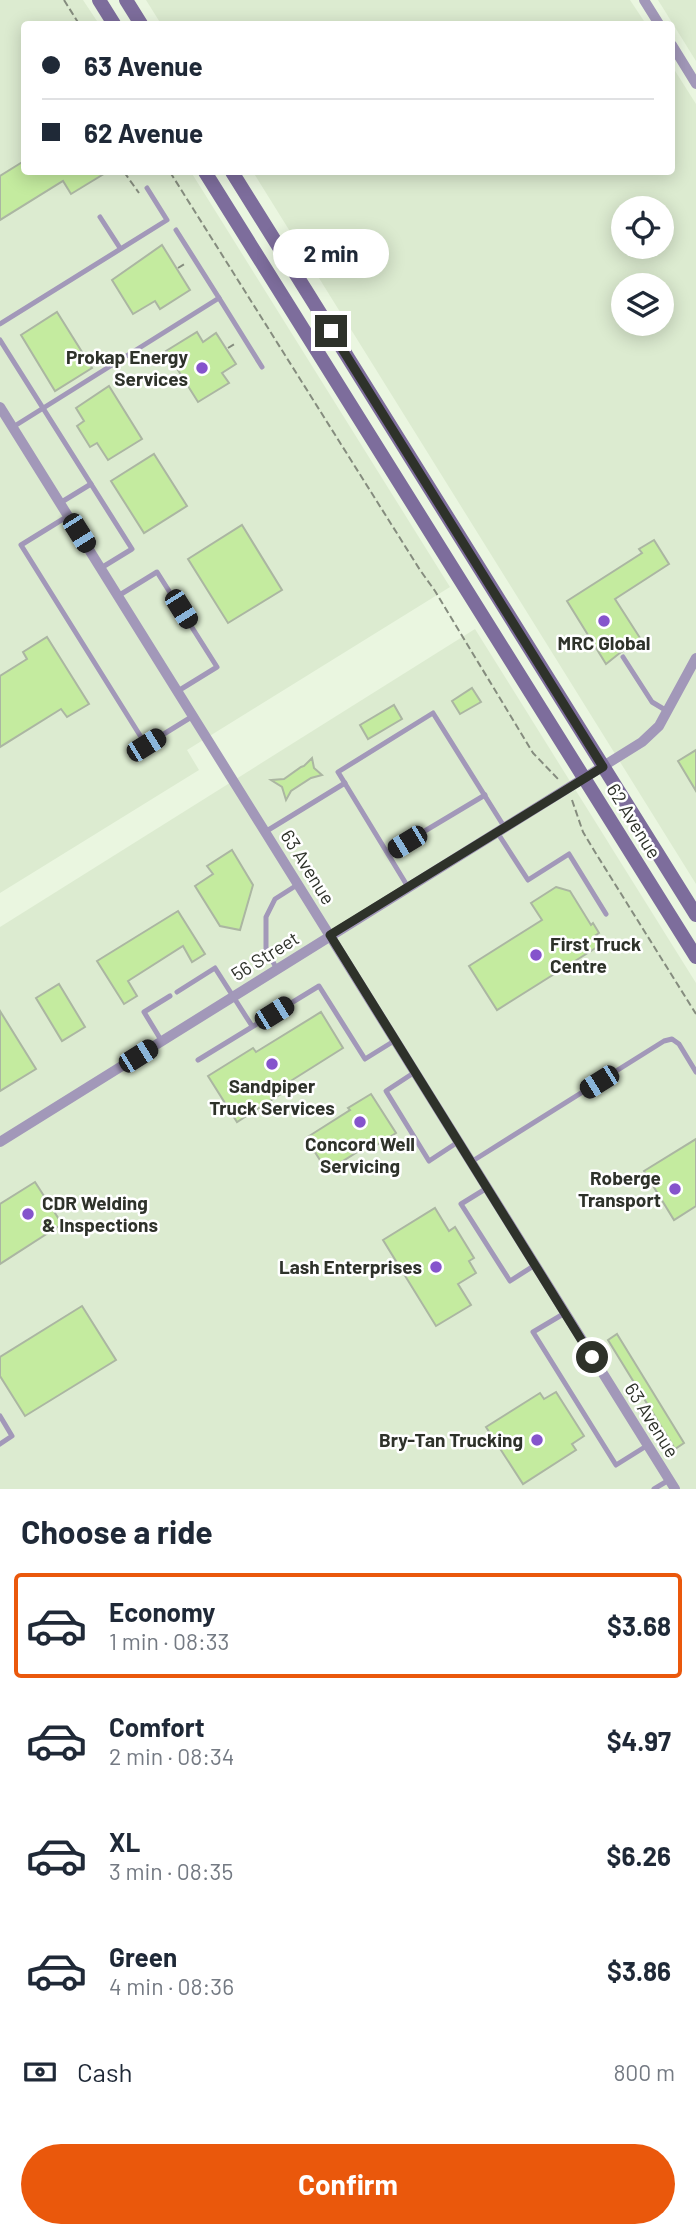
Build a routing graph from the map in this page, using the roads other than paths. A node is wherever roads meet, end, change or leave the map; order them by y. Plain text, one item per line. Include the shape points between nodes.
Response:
1 (99, 0) edge
2 (125, 0) edge
3 (644, 0) edge
4 (112, 21) edge
5 (139, 21) edge
6 (657, 21) edge
7 (675, 50) edge
8 (696, 84) edge
9 (207, 175) edge
10 (234, 175) edge
11 (147, 188) dead end
12 (100, 217) dead end
13 (176, 230) dead end
14 (120, 248) junction
15 (219, 298) junction
16 (0, 324) edge
17 (0, 340) edge
18 (262, 367) dead end
19 (0, 407) edge
20 (43, 408) junction
21 (13, 427) junction
22 (91, 484) junction
23 (60, 503) junction
24 (68, 516) junction
25 (101, 568) junction
26 (118, 596) junction
27 (624, 657) dead end
28 (696, 658) edge
29 (178, 691) junction
30 (667, 711) junction
31 (193, 716) junction
32 (603, 767) junction
33 (585, 778) junction
34 (345, 783) junction
35 (485, 795) junction
36 (501, 830) junction
37 (265, 832) junction
38 (388, 853) junction
39 (298, 884) junction
40 (409, 887) junction
41 (606, 914) dead end
42 (696, 915) edge
43 (330, 935) junction
44 (696, 957) edge
45 (276, 969) junction
46 (177, 992) dead end
47 (170, 996) dead end
48 (233, 996) junction
49 (252, 1026) junction
50 (395, 1040) junction
51 (162, 1041) junction
52 (198, 1060) dead end
53 (415, 1072) junction
54 (696, 1072) edge
55 (0, 1142) edge
56 (458, 1142) junction
57 (471, 1163) junction
58 (487, 1188) junction
59 (536, 1265) junction
60 (565, 1313) junction
61 (0, 1416) edge
62 (0, 1444) edge
63 (648, 1445) junction
64 (672, 1484) edge
65 (654, 1489) edge

1 - 4 main road
2 - 5 main road
3 - 6 street
7 - 8 street
9 - 33 main road, 62 Avenue
10 - 32 main road, 62 Avenue
11 - 14 lane via 167,219
12 - 14 lane
13 - 15 lane
14 - 16 lane
15 - 18 lane
15 - 20 lane
17 - 20 lane
19 - 21 street, 63 Avenue
20 - 21 lane
20 - 22 lane
21 - 23 street, 63 Avenue
22 - 23 lane
22 - 25 lane via 132,549
23 - 24 street, 63 Avenue
24 - 25 street, 63 Avenue
24 - 31 lane via 21,545 146,745
25 - 26 street, 63 Avenue
26 - 29 street, 63 Avenue
26 - 29 lane via 157,572 217,667
27 - 30 lane via 652,702
28 - 30 street, 56 Street
29 - 31 street, 63 Avenue
30 - 32 street, 56 Street via 642,742
31 - 37 street, 63 Avenue
32 - 33 street, 56 Street
32 - 42 main road, 62 Avenue
33 - 36 street, 56 Street
33 - 44 main road, 62 Avenue
34 - 35 lane via 338,772 433,713
34 - 37 lane
34 - 38 lane
35 - 36 lane
35 - 38 lane
36 - 40 street, 56 Street
36 - 41 lane via 528,880 569,854
37 - 39 street, 63 Avenue
38 - 40 lane
39 - 43 street, 63 Avenue
39 - 45 lane via 275,899 266,917 266,950
40 - 43 street, 56 Street
43 - 45 street, 56 Street
43 - 50 street, 63 Avenue
45 - 48 street, 56 Street
46 - 48 lane via 215,968
47 - 51 lane via 144,1012
48 - 49 lane
48 - 51 street, 56 Street
49 - 50 lane via 319,986 365,1059
49 - 52 lane
50 - 53 street, 63 Avenue
51 - 55 street, 56 Street
53 - 56 street, 63 Avenue
53 - 56 lane via 386,1091 429,1161
54 - 57 lane via 679,1044 672,1039 664,1041
56 - 57 street, 63 Avenue
57 - 58 street, 63 Avenue
58 - 59 street, 63 Avenue
58 - 59 lane via 461,1204 510,1281
59 - 60 street, 63 Avenue
60 - 63 street, 63 Avenue
60 - 63 lane via 533,1332 616,1465
61 - 62 lane via 12,1436
63 - 64 street, 63 Avenue
64 - 65 lane

